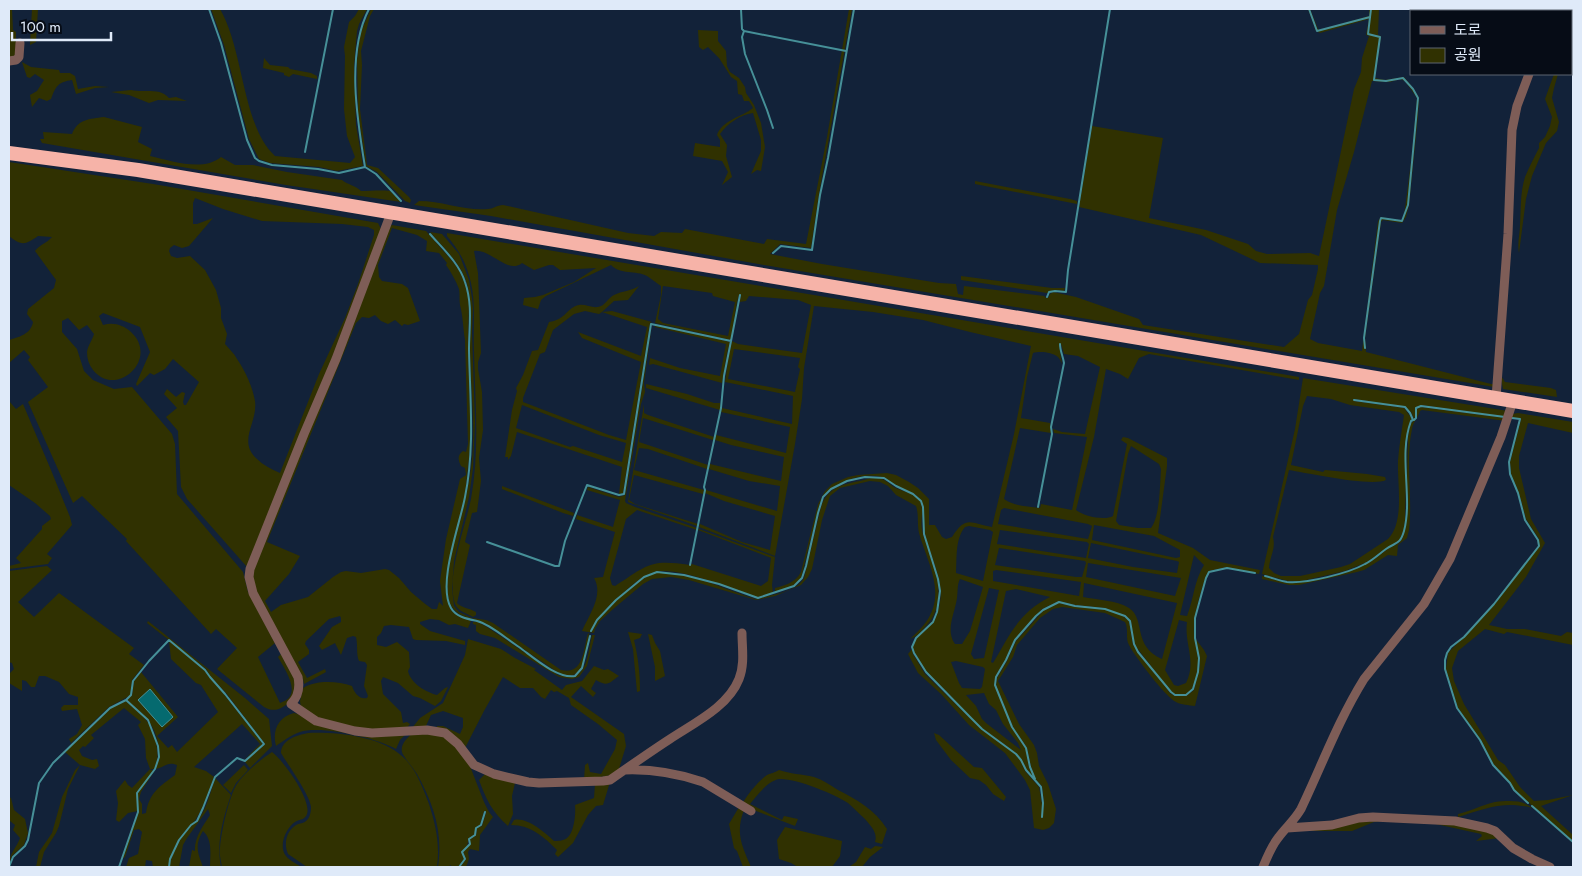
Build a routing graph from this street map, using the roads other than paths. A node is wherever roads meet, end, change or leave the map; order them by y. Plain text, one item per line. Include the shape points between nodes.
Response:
1 (20, 43) dead end
2 (9, 61) edge
3 (1529, 75) edge
4 (9, 153) edge
5 (390, 213) junction
6 (1496, 398) junction
7 (1512, 401) junction
8 (1573, 411) edge
9 (742, 633) dead end
10 (624, 770) junction
11 (751, 811) dead end
12 (1286, 828) junction
13 (1263, 867) edge
14 (1550, 867) edge

1 - 2 street via 19,57
3 - 6 street via 1512,130
4 - 5 highway via 138,170
5 - 6 highway
5 - 10 street via 336,359 250,570 253,593 298,677 297,695 291,704 316,721 355,731 427,730 445,733 474,764 484,770 528,782 603,781
6 - 7 highway
7 - 8 highway
7 - 12 street via 1501,437 1450,559 1424,604 1357,690 1335,730 1301,809
9 - 10 street via 742,669 728,696 699,721
10 - 11 street via 655,772 703,782
12 - 13 street via 1272,846
12 - 14 street via 1332,825 1374,817 1455,821 1495,831 1513,848

